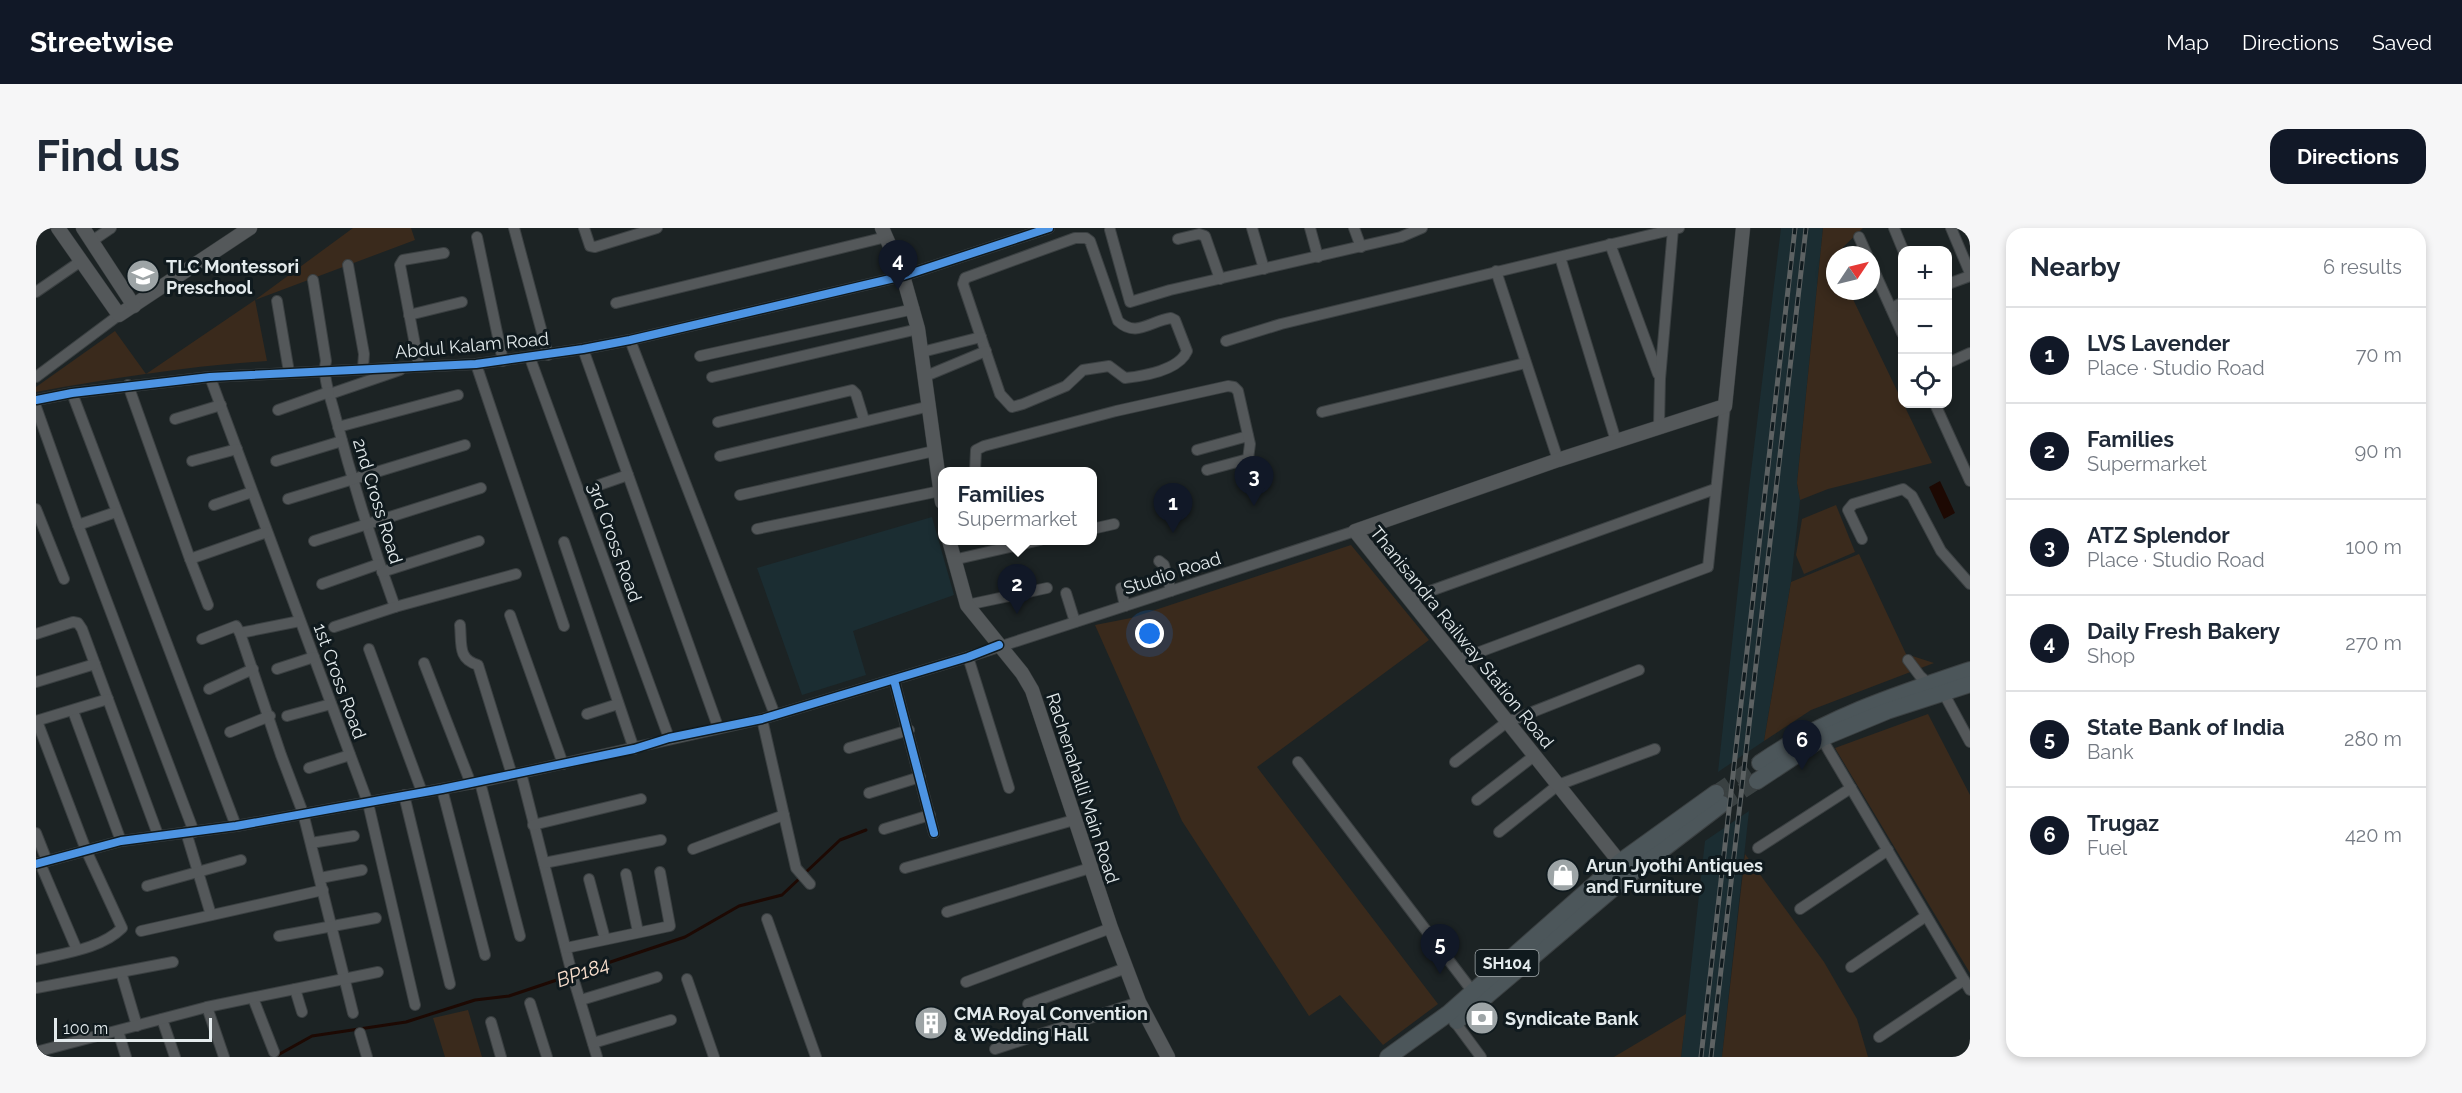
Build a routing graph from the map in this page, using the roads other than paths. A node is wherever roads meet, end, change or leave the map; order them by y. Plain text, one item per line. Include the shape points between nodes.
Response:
1 (58, 228) edge
2 (83, 228) edge
3 (111, 228) edge
4 (250, 228) edge
5 (514, 228) edge
6 (584, 228) edge
7 (657, 228) edge
8 (1049, 228) edge
9 (1252, 228) edge
10 (1310, 228) edge
11 (1354, 228) edge
12 (1422, 228) edge
13 (1743, 228) edge
14 (1894, 228) edge
15 (1951, 228) edge
16 (1676, 229) edge
17 (1110, 230) dead end
18 (884, 232) edge
19 (477, 237) dead end
20 (1858, 237) dead end
21 (1178, 239) dead end
22 (92, 241) junction
23 (1610, 244) junction
24 (1862, 246) edge
25 (1901, 246) edge
26 (1361, 247) junction
27 (444, 253) dead end
28 (1318, 257) junction
29 (1560, 257) junction
30 (81, 261) junction
31 (348, 265) dead end
32 (1264, 269) junction
33 (1496, 271) junction
34 (1970, 274) edge
35 (903, 276) junction
36 (1221, 279) junction
37 (313, 280) dead end
38 (1952, 282) edge
39 (1880, 284) edge
40 (36, 292) edge
41 (277, 301) dead end
42 (462, 302) dead end
43 (616, 303) dead end
44 (1898, 305) edge
45 (134, 306) junction
46 (1891, 308) junction
47 (914, 309) junction
48 (119, 315) junction
49 (410, 315) junction
50 (1898, 324) edge
51 (918, 329) junction
52 (981, 337) junction
53 (630, 340) junction
54 (1226, 341) dead end
55 (583, 349) junction
56 (986, 351) junction
57 (922, 352) junction
58 (1970, 353) edge
59 (548, 355) junction
60 (700, 356) dead end
61 (530, 358) junction
62 (503, 361) junction
63 (1952, 361) edge
64 (476, 363) junction
65 (1525, 363) junction
66 (414, 367) junction
67 (363, 368) junction
68 (324, 370) junction
69 (289, 372) junction
70 (210, 376) junction
71 (926, 376) junction
72 (36, 377) edge
73 (712, 377) dead end
74 (1659, 378) junction
75 (128, 385) junction
76 (72, 393) junction
77 (330, 393) junction
78 (458, 395) dead end
79 (36, 400) edge
80 (221, 405) junction
81 (930, 406) junction
82 (1725, 406) junction
83 (36, 407) edge
84 (1937, 408) edge
85 (278, 410) dead end
86 (1322, 412) dead end
87 (175, 419) dead end
88 (864, 420) junction
89 (718, 422) dead end
90 (1659, 426) junction
91 (338, 427) junction
92 (1248, 436) junction
93 (342, 441) junction
94 (1616, 441) junction
95 (465, 445) dead end
96 (237, 449) junction
97 (1197, 450) dead end
98 (934, 451) junction
99 (720, 456) dead end
100 (1558, 460) junction
101 (192, 461) dead end
102 (276, 461) dead end
103 (975, 467) edge
104 (1207, 467) dead end
105 (628, 475) junction
106 (938, 477) edge
107 (352, 478) junction
108 (1970, 481) edge
109 (599, 485) dead end
110 (481, 488) dead end
111 (1715, 489) junction
112 (252, 492) junction
113 (740, 495) dead end
114 (938, 498) edge
115 (288, 499) dead end
116 (213, 505) dead end
117 (36, 509) edge
118 (116, 512) junction
119 (1114, 524) dead end
120 (78, 525) junction
121 (368, 525) junction
122 (1097, 528) edge
123 (757, 529) dead end
124 (1355, 531) junction
125 (267, 532) junction
126 (1862, 539) dead end
127 (314, 541) dead end
128 (479, 541) dead end
129 (564, 542) dead end
130 (950, 545) edge
131 (1018, 545) edge
132 (190, 559) junction
133 (953, 560) junction
134 (1160, 561) dead end
135 (380, 568) junction
136 (516, 574) dead end
137 (64, 579) dead end
138 (322, 584) dead end
139 (1970, 584) edge
140 (1047, 588) dead end
141 (1121, 588) dead end
142 (1171, 591) junction
143 (1066, 593) dead end
144 (1408, 599) junction
145 (967, 604) junction
146 (208, 605) dead end
147 (1125, 606) junction
148 (394, 607) junction
149 (510, 615) dead end
150 (300, 621) junction
151 (1075, 622) junction
152 (460, 625) dead end
153 (564, 626) dead end
154 (334, 627) dead end
155 (240, 633) junction
156 (36, 634) edge
157 (202, 639) dead end
158 (999, 645) junction
159 (369, 649) dead end
160 (314, 657) junction
161 (968, 657) junction
162 (1458, 660) junction
163 (1908, 660) dead end
164 (424, 663) dead end
165 (95, 664) junction
166 (253, 669) junction
167 (277, 669) dead end
168 (1640, 670) dead end
169 (1970, 670) edge
170 (894, 680) junction
171 (36, 682) edge
172 (1970, 684) edge
173 (1936, 688) junction
174 (209, 689) dead end
175 (108, 699) junction
176 (331, 704) junction
177 (618, 704) junction
178 (73, 711) junction
179 (587, 714) dead end
180 (775, 715) junction
181 (270, 716) junction
182 (287, 716) dead end
183 (762, 719) junction
184 (37, 721) edge
185 (1507, 722) junction
186 (718, 727) junction
187 (909, 730) junction
188 (230, 732) dead end
189 (1819, 733) junction
190 (669, 738) junction
191 (1970, 742) edge
192 (849, 748) dead end
193 (634, 749) junction
194 (1655, 749) dead end
195 (350, 755) junction
196 (1534, 756) junction
197 (1298, 762) dead end
198 (1455, 762) dead end
199 (563, 764) junction
200 (1760, 764) tunnel mouth
201 (309, 768) dead end
202 (517, 774) junction
203 (920, 777) junction
204 (1756, 780) tunnel mouth
205 (475, 783) junction
206 (1558, 785) junction
207 (1009, 788) dead end
208 (1851, 788) junction
209 (442, 789) junction
210 (422, 792) junction
211 (870, 793) dead end
212 (404, 795) junction
213 (640, 799) dead end
214 (1719, 799) tunnel mouth
215 (1477, 800) dead end
216 (368, 803) junction
217 (303, 813) junction
218 (784, 815) junction
219 (930, 816) junction
220 (1074, 820) junction
221 (533, 825) junction
222 (236, 826) junction
223 (884, 829) dead end
224 (190, 832) junction
225 (934, 832) dead end
226 (1498, 832) dead end
227 (36, 833) edge
228 (158, 836) junction
229 (354, 836) dead end
230 (661, 840) dead end
231 (121, 842) junction
232 (311, 843) junction
233 (1758, 848) dead end
234 (693, 849) dead end
235 (86, 850) junction
236 (1888, 850) junction
237 (242, 860) dead end
238 (544, 862) junction
239 (41, 863) edge
240 (905, 868) dead end
241 (1090, 868) junction
242 (1624, 868) junction
243 (362, 870) dead end
244 (198, 871) junction
245 (660, 872) dead end
246 (626, 874) dead end
247 (320, 878) junction
248 (589, 879) dead end
249 (810, 884) dead end
250 (147, 886) dead end
251 (323, 890) junction
252 (1800, 909) dead end
253 (947, 912) dead end
254 (211, 915) junction
255 (1926, 916) junction
256 (376, 918) dead end
257 (767, 919) dead end
258 (331, 927) junction
259 (1111, 928) junction
260 (141, 932) dead end
261 (639, 932) junction
262 (279, 936) dead end
263 (520, 936) dead end
264 (605, 939) junction
265 (566, 948) junction
266 (77, 950) junction
267 (485, 954) dead end
268 (36, 960) edge
269 (173, 962) dead end
270 (1851, 967) dead end
271 (1126, 968) junction
272 (121, 972) junction
273 (378, 972) dead end
274 (657, 977) dead end
275 (687, 979) dead end
276 (344, 980) junction
277 (966, 982) dead end
278 (450, 984) dead end
279 (1967, 985) edge
280 (36, 987) edge
281 (295, 989) junction
282 (1473, 992) junction
283 (253, 998) junction
284 (581, 1000) junction
285 (1139, 1002) junction
286 (530, 1004) dead end
287 (1028, 1004) dead end
288 (415, 1005) dead end
289 (207, 1007) junction
290 (302, 1012) dead end
291 (353, 1013) dead end
292 (162, 1019) junction
293 (670, 1020) dead end
294 (491, 1022) dead end
295 (1455, 1023) junction
296 (137, 1026) junction
297 (118, 1031) junction
298 (1154, 1031) junction
299 (360, 1033) dead end
300 (1879, 1037) dead end
301 (593, 1043) junction
302 (995, 1049) dead end
303 (38, 1052) edge
304 (274, 1052) dead end
305 (126, 1057) edge
306 (175, 1057) edge
307 (224, 1057) edge
308 (367, 1057) edge
309 (501, 1057) edge
310 (547, 1057) edge
311 (597, 1057) edge
312 (714, 1057) edge
313 (816, 1057) edge
314 (1156, 1057) edge
315 (1168, 1057) edge
316 (1388, 1057) edge
317 (1407, 1057) edge
318 (1481, 1057) edge

1 - 30 street
2 - 22 street
3 - 22 street
4 - 45 street
5 - 59 street
6 - 7 street via 590,246 595,247
8 - 35 street, Abdul Kalam Road
9 - 32 street
10 - 28 street
11 - 26 street
12 - 26 street via 1407,236
13 - 82 street
14 - 25 street
15 - 34 street
16 - 23 street
16 - 74 street
17 - 36 street via 1130,302
18 - 35 street
18 - 43 street
19 - 62 street
20 - 24 street
21 - 36 street via 1205,236
22 - 45 street
23 - 29 street
23 - 74 street
26 - 28 street
27 - 49 street via 403,260 400,265
28 - 32 street
29 - 33 street
29 - 94 street
30 - 40 street
30 - 48 street
31 - 67 street via 364,354
32 - 36 street
33 - 54 street
33 - 65 street
34 - 38 street
35 - 47 street
35 - 53 street, Abdul Kalam Road
37 - 68 street, 2nd Cross Road via 326,361
39 - 46 street
41 - 69 street
42 - 49 street
44 - 46 street
45 - 48 street
46 - 50 street
47 - 51 street
47 - 60 street
48 - 72 street
49 - 66 street
51 - 57 street
51 - 73 street
52 - 56 street
52 - 56 street via 963,284 965,278 1081,237 1090,241 1094,250 1118,321 1133,330 1171,318 1187,351 1176,364 1141,376 1125,378 1109,366 1083,370 1066,386 1012,407 1000,394
52 - 57 street
53 - 55 street, Abdul Kalam Road
53 - 180 street
55 - 59 street, Abdul Kalam Road
55 - 105 street
56 - 71 street
57 - 71 street
58 - 63 street
59 - 61 street, Abdul Kalam Road
61 - 62 street, Abdul Kalam Road
61 - 190 street, 3rd Cross Road
62 - 64 street, Abdul Kalam Road
64 - 66 street, Abdul Kalam Road
64 - 153 street
65 - 86 street
65 - 100 street
66 - 67 street, Abdul Kalam Road
66 - 77 street
67 - 68 street, Abdul Kalam Road
68 - 69 street, Abdul Kalam Road
68 - 77 street, 2nd Cross Road
69 - 70 street, Abdul Kalam Road
70 - 75 street, Abdul Kalam Road
70 - 80 street, 1st Cross Road
71 - 81 street
74 - 90 street
75 - 76 street, Abdul Kalam Road
75 - 132 street
76 - 79 street, Abdul Kalam Road
76 - 118 street
77 - 85 street
77 - 91 street, 2nd Cross Road
78 - 91 street
80 - 87 street
80 - 96 street, 1st Cross Road
81 - 88 street
81 - 98 street
82 - 90 street, Thanisandra Railway Station Road
82 - 111 street
83 - 120 street
84 - 108 street
88 - 89 street via 852,390
88 - 99 street
90 - 94 street, Thanisandra Railway Station Road
91 - 93 street, 2nd Cross Road
92 - 97 street
92 - 103 street via 1238,391 1228,386 984,446 976,450
92 - 104 street via 1248,459
93 - 102 street
93 - 107 street, 2nd Cross Road
94 - 100 street, Thanisandra Railway Station Road
95 - 107 street
96 - 101 street
96 - 112 street, 1st Cross Road
98 - 106 street
98 - 113 street
100 - 124 street, Thanisandra Railway Station Road
105 - 109 street
105 - 186 street
107 - 115 street
107 - 121 street, 2nd Cross Road
110 - 121 street
111 - 144 street
111 - 162 street via 1708,567
112 - 116 street
112 - 125 street, 1st Cross Road
114 - 123 street
117 - 137 street
118 - 120 street
118 - 222 street
119 - 122 street
120 - 224 street
121 - 127 street
121 - 135 street, 2nd Cross Road
124 - 142 street, Studio Road
124 - 144 street, Thanisandra Railway Station Road
125 - 132 street
125 - 150 street, 1st Cross Road
126 - 139 street via 1848,510 1853,504 1903,489 1912,496 1941,551
128 - 135 street
129 - 177 street
130 - 133 street, Rachenahalli Main Road
131 - 133 street
132 - 146 street
133 - 145 street, Rachenahalli Main Road
134 - 142 street
135 - 138 street
135 - 148 street, 2nd Cross Road
136 - 148 street
140 - 145 street
141 - 147 street
142 - 147 street, Studio Road
143 - 151 street
144 - 162 street, Thanisandra Railway Station Road
145 - 158 street, Rachenahalli Main Road
147 - 151 street, Studio Road
148 - 154 street
149 - 199 street
150 - 155 street
150 - 160 street, 1st Cross Road
151 - 158 street, Studio Road
152 - 202 street via 461,652 465,659 478,664
155 - 157 street via 236,626
155 - 166 street
156 - 165 street via 78,623
158 - 161 street, Studio Road
158 - 220 street, Rachenahalli Main Road via 1032,690
159 - 210 street
160 - 167 street
160 - 176 street, 1st Cross Road
161 - 170 street, Studio Road
161 - 207 street
162 - 185 street, Thanisandra Railway Station Road
163 - 173 street
164 - 205 street
165 - 171 street
165 - 175 street
166 - 174 street
166 - 181 street
168 - 185 street
169 - 173 main road
170 - 180 street, Studio Road
170 - 187 street
172 - 173 main road
173 - 189 main road via 1882,699
173 - 191 street
175 - 178 street
175 - 228 street
176 - 182 street
176 - 195 street, 1st Cross Road
177 - 179 street
177 - 193 street
178 - 184 street
178 - 231 street
180 - 183 street, Studio Road
181 - 188 street
181 - 217 street
183 - 186 street, Studio Road
183 - 218 street
184 - 235 street
185 - 196 street, Thanisandra Railway Station Road
185 - 198 street
186 - 190 street, Studio Road
187 - 192 street
187 - 203 street
189 - 200 main road
189 - 204 main road
189 - 208 street
190 - 193 street, Studio Road
193 - 199 street, Studio Road
194 - 206 street
195 - 201 street
195 - 216 street, 1st Cross Road
196 - 206 street, Thanisandra Railway Station Road
196 - 215 street
197 - 282 street
199 - 202 street, Studio Road
202 - 205 street, Studio Road
202 - 221 street
203 - 211 street
203 - 219 street
205 - 209 street, Studio Road
205 - 263 street
206 - 226 street
206 - 242 street, Thanisandra Railway Station Road
208 - 233 street
208 - 236 street
209 - 210 street, Studio Road
209 - 267 street
210 - 212 street, Studio Road
212 - 216 street, Studio Road
212 - 278 street
213 - 221 street
214 - 242 main road, SH104
216 - 217 street, Studio Road
216 - 288 street, 1st Cross Road
217 - 222 street, Studio Road
217 - 232 street
218 - 234 street
218 - 249 street via 796,868
219 - 223 street
219 - 225 street
220 - 240 street
220 - 241 street, Rachenahalli Main Road
221 - 238 street
222 - 224 street, Studio Road
224 - 228 street, Studio Road
224 - 244 street
227 - 239 street
228 - 231 street, Studio Road
229 - 232 street
230 - 238 street
231 - 235 street, Studio Road
232 - 247 street
235 - 239 street, Studio Road
235 - 266 street via 122,928 114,936
236 - 252 street
236 - 255 street
237 - 244 street
238 - 265 street
239 - 266 street
241 - 253 street
241 - 259 street, Rachenahalli Main Road
242 - 282 main road, SH104
242 - 295 main road, SH104
243 - 247 street
244 - 250 street
244 - 254 street
245 - 261 street via 671,925
246 - 261 street
247 - 251 street
248 - 264 street
251 - 254 street
251 - 258 street
254 - 260 street
255 - 270 street
255 - 279 street
256 - 258 street
257 - 313 street
258 - 262 street
258 - 276 street
259 - 271 street, Rachenahalli Main Road
259 - 277 street
261 - 264 street
264 - 265 street
265 - 284 street
266 - 268 street
269 - 272 street
271 - 285 street, Rachenahalli Main Road
271 - 287 street
272 - 280 street
272 - 296 street
273 - 276 street
274 - 284 street
275 - 312 street
276 - 281 street
276 - 291 street
279 - 300 street
281 - 283 street
281 - 290 street
282 - 316 main road, SH104
283 - 289 street
283 - 304 street
284 - 301 street
285 - 298 street, Rachenahalli Main Road
285 - 302 street
286 - 310 street
289 - 292 street
289 - 307 street
292 - 296 street
292 - 306 street
293 - 301 street
294 - 309 street
295 - 317 main road, SH104
295 - 318 street
296 - 297 street
297 - 303 street
297 - 305 street
298 - 314 street
298 - 315 street, Rachenahalli Main Road
299 - 308 street
301 - 311 street

